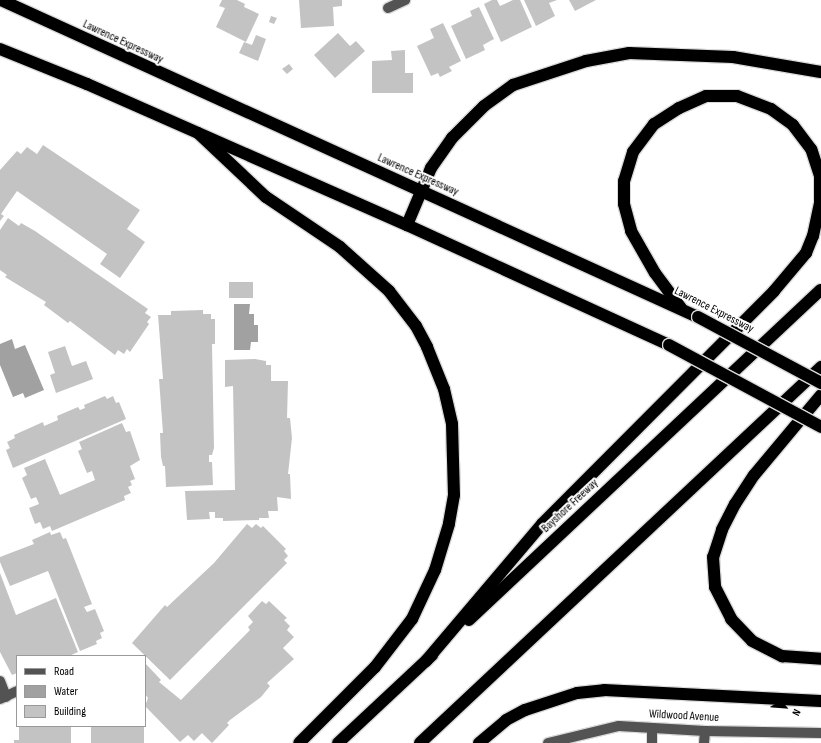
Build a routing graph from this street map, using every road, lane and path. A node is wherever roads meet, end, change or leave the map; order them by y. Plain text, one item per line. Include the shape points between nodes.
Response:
1 (1, 0) edge
2 (405, 0) edge
3 (388, 8) dead end
4 (0, 49) edge
5 (821, 72) edge
6 (198, 133) junction
7 (420, 191) junction
8 (407, 225) junction
9 (821, 290) edge
10 (681, 308) junction
11 (821, 368) edge
12 (821, 383) edge
13 (821, 395) edge
14 (821, 427) edge
15 (821, 659) edge
16 (426, 661) junction
17 (0, 681) edge
18 (16, 692) edge
19 (3, 698) edge
20 (821, 701) edge
21 (652, 728) junction
22 (704, 731) junction
23 (820, 737) edge
24 (299, 743) edge
25 (338, 743) edge
26 (420, 743) edge
27 (479, 743) edge
28 (548, 743) edge
29 (652, 743) edge
30 (704, 743) edge

1 - 7 highway, Lawrence Expressway
2 - 3 street
4 - 6 highway
5 - 7 highway via 733,57 629,53 579,64 513,85 484,106 452,138 431,168
6 - 8 highway
6 - 24 highway via 266,197 340,247 389,291 416,326 427,347 444,388 452,424 454,495 449,524 435,570 412,619 375,667
7 - 8 highway
7 - 10 highway, Lawrence Expressway
8 - 14 highway, bridge via 668,345
9 - 16 highway, Bayshore Freeway
10 - 12 highway, Lawrence Expressway, bridge
10 - 16 highway via 655,274 631,231 624,204 624,181 633,152 654,124 679,108 706,96 737,96 771,109 787,121 811,148 820,176 820,202 813,236 806,253 774,292 542,524
11 - 26 highway
13 - 15 highway via 754,475 722,530 713,557 715,587 731,619 752,641 782,656
16 - 25 highway, Bayshore Freeway
17 - 19 street
18 - 19 street
20 - 27 highway via 604,690 577,693 525,710 506,720
21 - 22 street, Wildwood Avenue
21 - 28 street, Wildwood Avenue via 619,726
21 - 29 street
22 - 23 street, Wildwood Avenue
22 - 30 street

